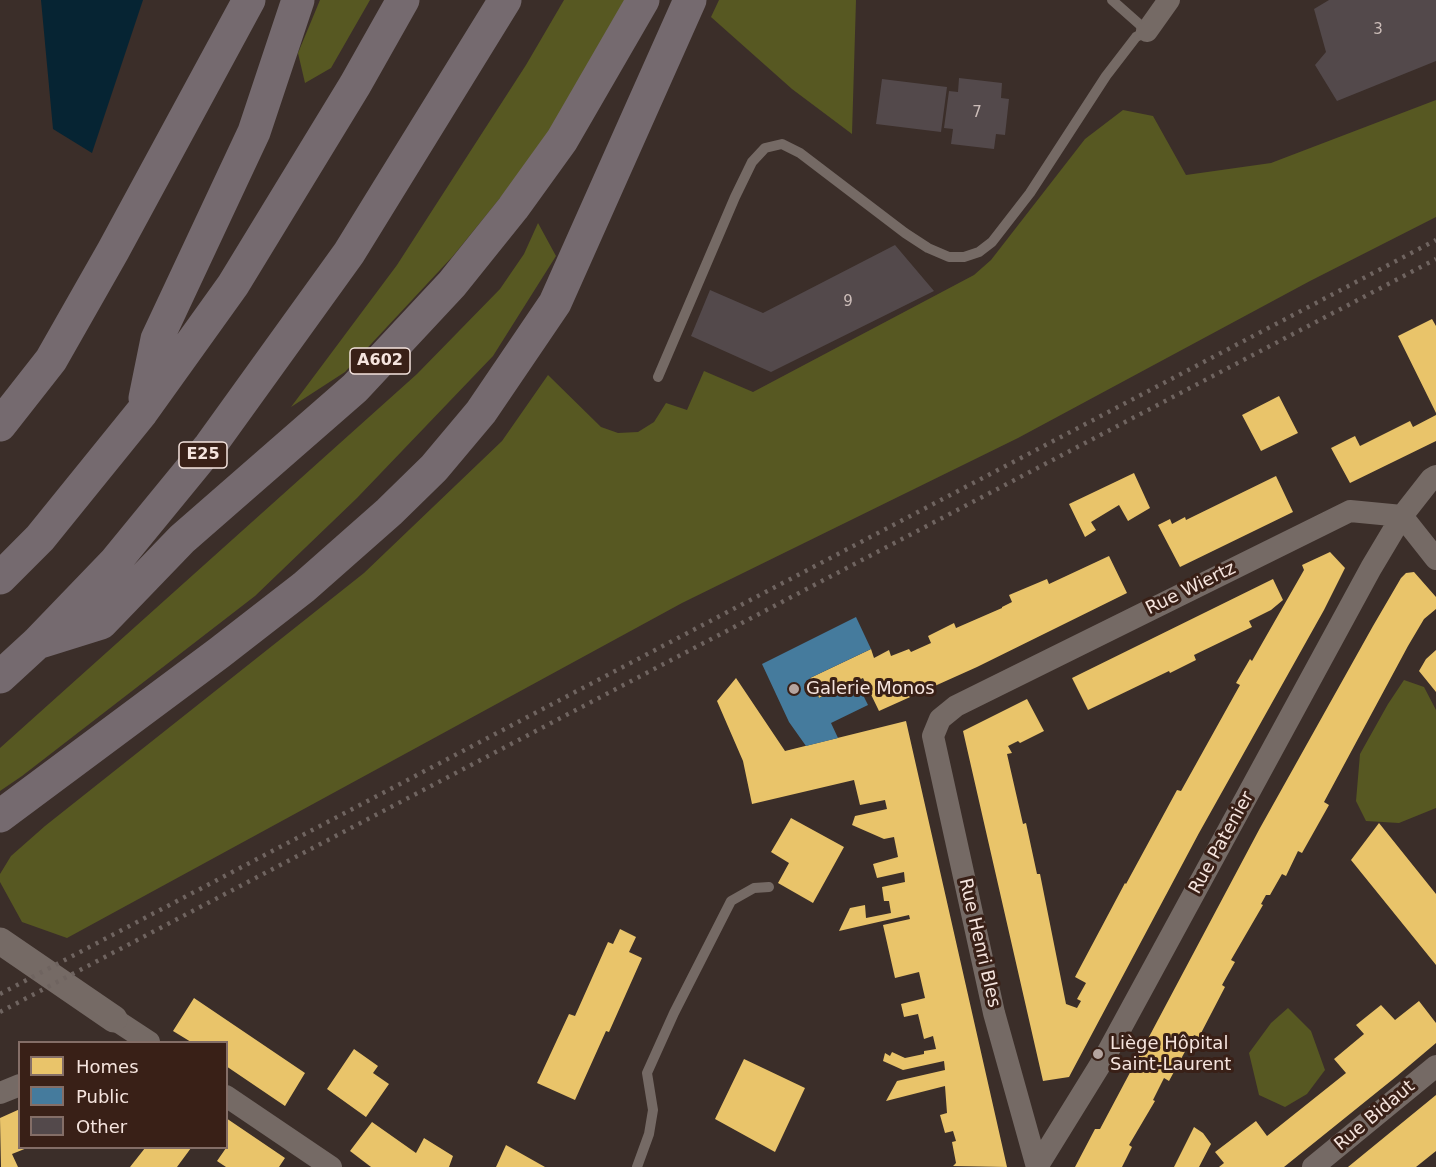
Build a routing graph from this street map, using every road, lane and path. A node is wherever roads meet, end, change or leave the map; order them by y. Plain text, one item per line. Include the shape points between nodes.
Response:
1 (249, 0) edge
2 (298, 0) edge
3 (403, 0) edge
4 (505, 0) edge
5 (643, 0) edge
6 (690, 0) edge
7 (1112, 0) edge
8 (1169, 0) edge
9 (1147, 31) junction
10 (658, 377) dead end
11 (142, 412) junction
12 (0, 425) edge
13 (1436, 476) edge
14 (1402, 516) junction
15 (1436, 559) edge
16 (0, 578) edge
17 (37, 643) junction
18 (0, 677) edge
19 (940, 719) joint
20 (0, 816) edge
21 (769, 887) dead end
22 (0, 941) edge
23 (131, 1035) edge
24 (1436, 1066) edge
25 (18, 1086) edge
26 (0, 1093) edge
27 (228, 1097) edge
28 (331, 1167) edge
29 (637, 1167) edge
30 (1037, 1167) edge
31 (1313, 1167) edge

1 - 12 highway via 51,360
2 - 11 highway via 254,132 157,339
3 - 11 highway via 233,285
4 - 17 highway, E25 via 349,253 210,446 115,562
5 - 17 highway, A602 via 562,140 513,208 452,284 355,388 182,539 101,623
6 - 20 highway via 555,303 481,412 434,468 304,587
7 - 9 lane
8 - 9 street
9 - 10 lane via 1136,37 1106,76 1011,219 979,252 949,257 928,248 800,153 782,144 765,147 752,162 735,197
11 - 16 highway via 40,538
13 - 14 street
14 - 15 street
14 - 19 street, Rue Wiertz via 1350,511 956,706
14 - 30 street, Rue Patenier via 1105,1057
17 - 18 highway, E25
19 - 30 street, Rue Henri Bles via 933,736 994,1013
21 - 29 lane via 754,888 731,901 674,1013 648,1074 653,1110
22 - 23 street
24 - 31 street, Rue Bidaut
25 - 26 street
27 - 28 street

